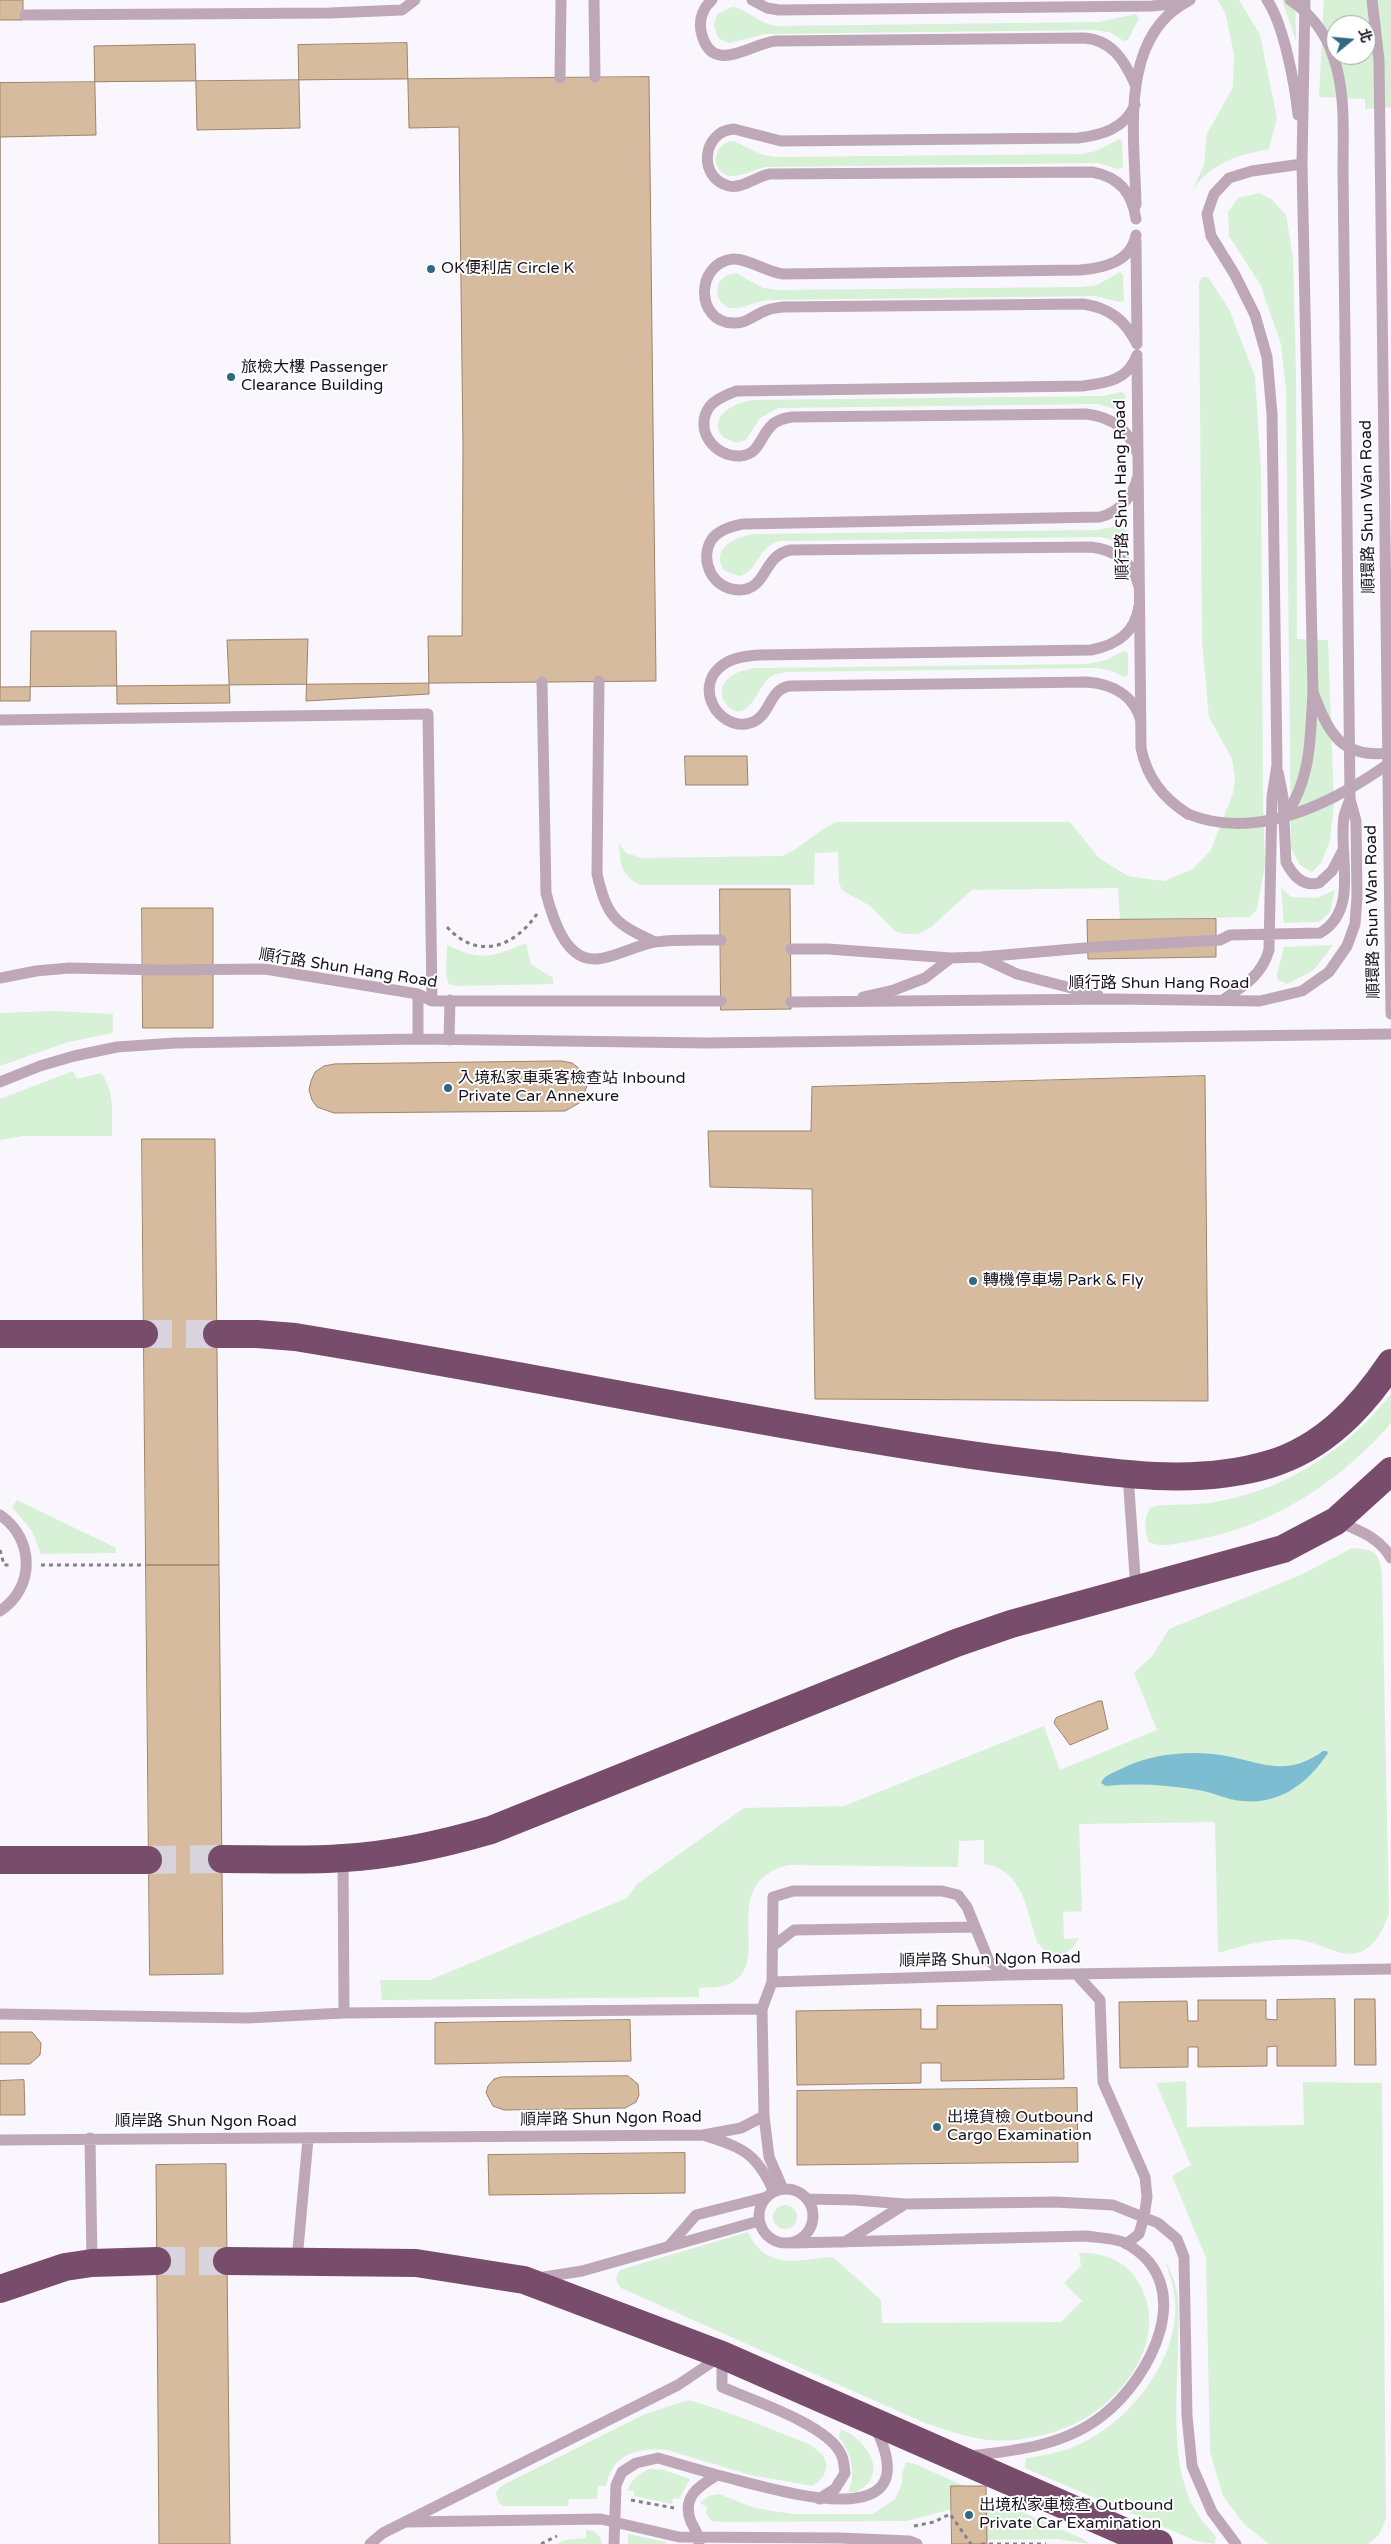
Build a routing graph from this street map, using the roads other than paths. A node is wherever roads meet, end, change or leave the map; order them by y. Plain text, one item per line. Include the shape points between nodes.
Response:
1 (415, 0) edge
2 (561, 0) edge
3 (594, 0) edge
4 (712, 0) edge
5 (752, 0) edge
6 (1267, 0) edge
7 (1290, 0) edge
8 (1304, 0) edge
9 (1372, 0) edge
10 (1187, 2) edge
11 (25, 15) dead end
12 (595, 77) dead end
13 (560, 78) dead end
14 (1135, 84) junction
15 (1134, 104) junction
16 (1302, 164) junction
17 (1136, 218) junction
18 (1136, 234) junction
19 (1137, 350) junction
20 (1138, 455) junction
21 (1138, 476) junction
22 (1139, 587) junction
23 (1140, 606) junction
24 (599, 681) dead end
25 (542, 682) dead end
26 (1313, 692) junction
27 (0, 720) edge
28 (1141, 721) junction
29 (1391, 753) edge
30 (1391, 762) edge
31 (1277, 765) junction
32 (1350, 799) junction
33 (1286, 815) junction
34 (1344, 849) junction
35 (1270, 934) junction
36 (721, 940) dead end
37 (655, 942) junction
38 (791, 949) dead end
39 (981, 957) junction
40 (951, 958) junction
41 (0, 978) edge
42 (418, 994) junction
43 (1114, 999) junction
44 (1224, 999) junction
45 (450, 1000) junction
46 (432, 1001) junction
47 (721, 1001) dead end
48 (791, 1002) dead end
49 (842, 1002) junction
50 (1391, 1014) edge
51 (1391, 1034) edge
52 (418, 1040) junction
53 (449, 1040) junction
54 (0, 1082) edge
55 (0, 1334) edge
56 (144, 1334) tunnel mouth
57 (217, 1334) tunnel mouth
58 (1391, 1363) edge
59 (1391, 1471) edge
60 (1128, 1474) junction
61 (0, 1515) edge
62 (1336, 1521) junction
63 (1391, 1558) edge
64 (1136, 1590) junction
65 (0, 1611) edge
66 (222, 1859) tunnel mouth
67 (343, 1859) junction
68 (0, 1860) edge
69 (148, 1860) tunnel mouth
70 (974, 1927) junction
71 (773, 1946) junction
72 (1391, 1969) edge
73 (1007, 1975) junction
74 (1077, 1975) junction
75 (772, 1982) junction
76 (762, 2009) junction
77 (344, 2013) junction
78 (0, 2014) edge
79 (764, 2116) junction
80 (704, 2136) junction
81 (90, 2138) junction
82 (308, 2139) junction
83 (0, 2140) edge
84 (775, 2192) junction
85 (807, 2200) junction
86 (905, 2204) junction
87 (1144, 2216) junction
88 (759, 2221) junction
89 (845, 2242) junction
90 (792, 2243) junction
91 (1126, 2244) junction
92 (669, 2246) junction
93 (297, 2260) junction
94 (157, 2261) tunnel mouth
95 (227, 2261) tunnel mouth
96 (92, 2263) junction
97 (524, 2280) junction
98 (0, 2289) edge
99 (722, 2355) junction
100 (870, 2419) junction
101 (957, 2457) junction
102 (717, 2475) junction
103 (818, 2499) junction
104 (613, 2521) junction
105 (408, 2522) junction
106 (746, 2539) junction
107 (866, 2540) junction
108 (677, 2541) edge
109 (699, 2541) edge
110 (911, 2543) edge
111 (370, 2544) edge
112 (614, 2544) edge
113 (763, 2544) edge
114 (851, 2544) edge
115 (1159, 2544) edge
116 (1236, 2544) edge

1 - 11 lane via 402,10 358,12
2 - 13 lane
3 - 12 lane
4 - 14 lane via 703,12 701,30 712,50 726,56 776,41 1084,38 1102,41 1114,50 1126,63
5 - 10 lane via 779,10 1152,6
6 - 16 lane via 1273,9 1289,66
7 - 32 lane, 順行路 Shun Hang Road, bridge via 1321,29 1334,58 1343,133
8 - 16 lane
9 - 50 lane, 順環路 Shun Wan Road via 1379,60
10 - 14 lane, 順行路 Shun Hang Road via 1164,18 1155,31 1141,58
14 - 15 lane, 順行路 Shun Hang Road
15 - 17 lane, 順行路 Shun Hang Road
15 - 17 lane via 1128,117 1117,127 1078,138 781,141 726,129 710,143 707,158 711,172 729,186 770,174 1092,172 1110,176 1123,186 1132,201
16 - 26 lane
16 - 31 lane via 1252,171 1229,178 1214,194 1207,214 1211,236 1246,294 1255,316 1270,380
17 - 18 lane, 順行路 Shun Hang Road
18 - 19 lane, 順行路 Shun Hang Road
18 - 19 lane via 1132,248 1122,258 1104,266 1080,270 784,274 768,272 734,259 713,268 706,281 704,296 716,316 734,324 747,321 765,310 783,307 1083,304 1115,314 1130,330
19 - 20 lane, 順行路 Shun Hang Road
19 - 20 lane via 1131,369 1119,379 1083,386 736,391 716,400 704,421 713,447 726,456 742,456 754,450 770,426 792,417 1086,414 1115,422 1126,431
20 - 21 lane, 順行路 Shun Hang Road
21 - 22 lane, 順行路 Shun Hang Road
21 - 22 lane via 1133,491 1122,506 1100,517 743,524 726,529 713,538 706,560 718,583 738,590 758,583 772,559 791,550 1092,547 1110,550 1123,558 1134,572
22 - 23 lane, 順行路 Shun Hang Road
23 - 28 lane, 順行路 Shun Hang Road
23 - 28 lane via 1128,633 1110,645 1091,650 759,655 742,657 720,667 714,673 709,689 714,709 724,719 738,724 753,723 761,718 779,690 790,686 1093,683 1121,692 1138,710
24 - 37 lane via 599,881 602,896 610,912 626,929
25 - 37 lane via 546,893 553,921 565,942 579,954 595,960
26 - 29 lane, bridge via 1328,727 1341,744 1363,753
26 - 33 lane via 1305,776
27 - 46 lane via 428,714
28 - 33 lane, 順行路 Shun Hang Road, bridge via 1141,748 1151,778 1168,800 1188,814 1213,823 1239,824
30 - 33 lane, 順行路 Shun Hang Road, bridge via 1336,797
31 - 34 lane via 1283,798 1286,862 1290,870 1304,882 1319,883 1332,871
31 - 35 lane via 1272,797
32 - 34 lane via 1344,818
32 - 44 lane, 順行路 Shun Hang Road via 1356,820 1357,897 1355,924 1339,960 1316,984 1288,996 1260,1001
34 - 35 lane via 1341,908 1329,928 1320,933
35 - 39 lane
35 - 44 lane via 1266,961 1257,975
36 - 37 lane
38 - 40 lane
39 - 40 lane
39 - 43 lane via 1017,974
40 - 49 lane via 925,978 894,990
41 - 42 lane, 順行路 Shun Hang Road via 69,968 265,969
42 - 46 lane, 順行路 Shun Hang Road
42 - 52 lane
43 - 44 lane, 順行路 Shun Hang Road
43 - 49 lane, 順行路 Shun Hang Road
45 - 46 lane, 順行路 Shun Hang Road
45 - 47 lane, 順行路 Shun Hang Road
45 - 53 lane
48 - 49 lane, 順行路 Shun Hang Road
51 - 53 lane via 707,1043
52 - 53 lane
52 - 54 lane via 197,1042 117,1047 48,1063
55 - 56 highway
57 - 60 highway via 295,1337 950,1453
58 - 60 highway via 1354,1411 1327,1436 1294,1454 1272,1463 1223,1474
59 - 62 highway
60 - 64 lane
61 - 65 lane via 16,1530 28,1565 12,1603
62 - 63 lane via 1368,1534 1386,1549
62 - 64 highway via 1283,1549
64 - 67 highway via 1011,1624 956,1644 491,1830 416,1849
66 - 67 highway
67 - 77 lane
68 - 69 highway
70 - 71 lane via 794,1930
70 - 71 lane via 958,1895 942,1891 793,1890 773,1897
70 - 73 lane via 990,1961
71 - 75 lane
72 - 74 lane, 順岸路 Shun Ngon Road
73 - 74 lane, 順岸路 Shun Ngon Road
73 - 75 lane, 順岸路 Shun Ngon Road
74 - 87 lane via 1100,2000 1103,2082 1145,2177 1147,2197
75 - 76 lane
76 - 77 lane
76 - 79 lane
77 - 78 lane via 247,2018
79 - 80 lane, 順岸路 Shun Ngon Road via 740,2128
79 - 84 lane
80 - 82 lane, 順岸路 Shun Ngon Road
80 - 84 lane via 737,2146 750,2154 760,2164
81 - 82 lane, 順岸路 Shun Ngon Road
81 - 83 lane, 順岸路 Shun Ngon Road
81 - 96 lane
82 - 93 lane
84 - 85 lane via 800,2193
84 - 88 lane via 762,2204
84 - 92 lane via 696,2216
85 - 86 lane
85 - 90 lane via 811,2207 812,2225 807,2233
86 - 87 lane via 1055,2202 1114,2205
86 - 89 lane
87 - 91 lane via 1139,2234
87 - 116 lane via 1177,2239 1184,2257 1187,2416 1192,2466 1212,2512
88 - 90 lane via 768,2237
88 - 92 lane
89 - 90 lane
89 - 91 lane via 1086,2236
91 - 101 lane via 1152,2265 1164,2294 1163,2327 1146,2366 1127,2394 1102,2417 1058,2440 1002,2453
92 - 97 lane via 582,2271
93 - 95 highway
93 - 97 highway via 416,2263
94 - 96 highway
96 - 98 highway via 65,2267
97 - 99 highway
99 - 100 highway
99 - 103 lane via 722,2387 828,2436 842,2455 845,2473 835,2489
99 - 105 lane via 678,2385
100 - 101 highway
100 - 103 lane via 881,2439 886,2470 879,2489 865,2499
101 - 115 highway
102 - 103 lane
102 - 104 lane via 658,2458 636,2463 622,2472 616,2485
102 - 109 lane via 697,2488 690,2498 690,2519
104 - 105 lane
104 - 108 lane
104 - 112 lane
105 - 111 lane via 383,2533
106 - 107 lane
106 - 109 lane
106 - 113 lane
107 - 110 lane
107 - 114 lane
108 - 109 lane

